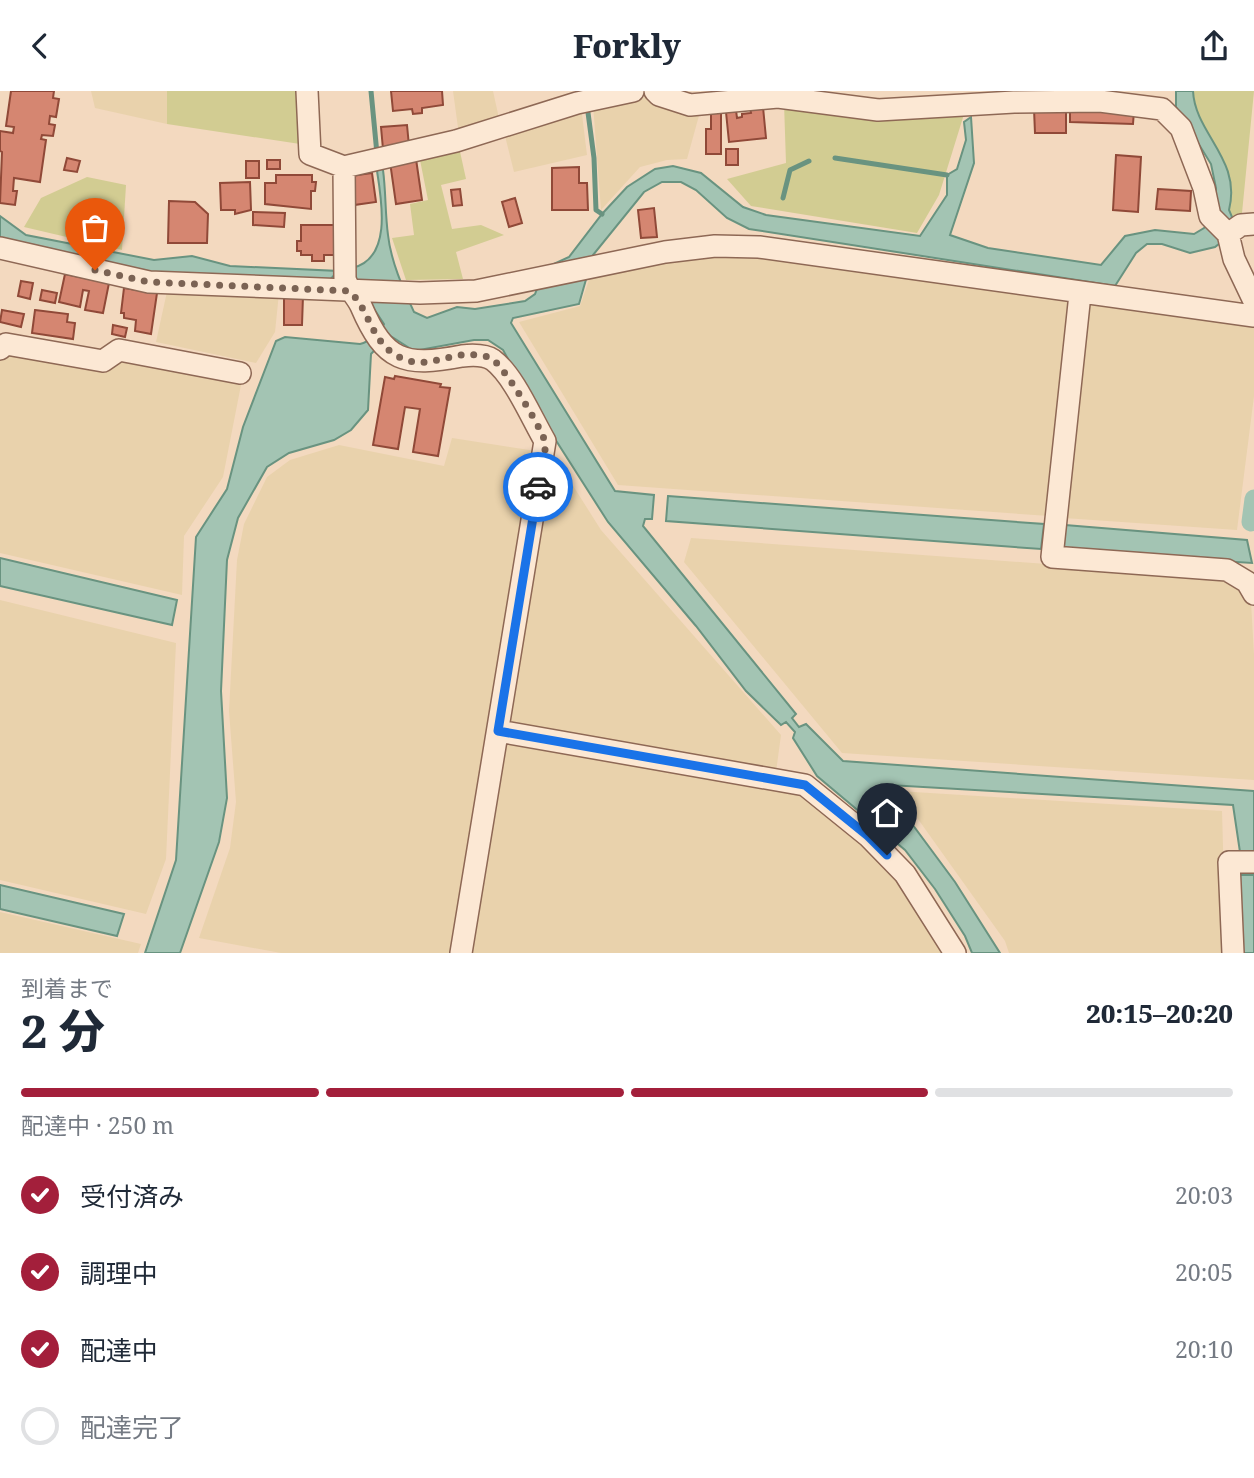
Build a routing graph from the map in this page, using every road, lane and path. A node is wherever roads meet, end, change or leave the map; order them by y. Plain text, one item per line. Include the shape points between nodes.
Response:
1 (307, 91) edge
2 (633, 91) edge
3 (655, 91) edge
4 (344, 167) junction
5 (1254, 224) edge
6 (1228, 234) junction
7 (0, 248) edge
8 (346, 280) junction
9 (1080, 294) junction
10 (1254, 301) edge
11 (1254, 316) edge
12 (0, 349) edge
13 (240, 373) dead end
14 (1254, 594) edge
15 (498, 731) junction
16 (1254, 862) edge
17 (461, 953) edge
18 (955, 953) edge
19 (1233, 953) edge

1 - 4 street via 310,154
2 - 4 street
3 - 6 street via 690,105 778,97 878,110 1100,101 1162,109 1181,128 1210,216
4 - 8 street
5 - 6 street via 1241,225
6 - 10 street
7 - 8 street via 149,282
8 - 9 street via 420,293 476,291 597,265 715,247 759,247
8 - 15 street via 378,338 405,359 426,363 472,354 491,358 505,372 545,441
9 - 11 street
9 - 14 street via 1052,557 1227,570 1247,582
12 - 13 street via 6,345 103,361 119,350
15 - 17 street
15 - 18 street via 805,785 868,836 905,874
16 - 19 street via 1229,862

